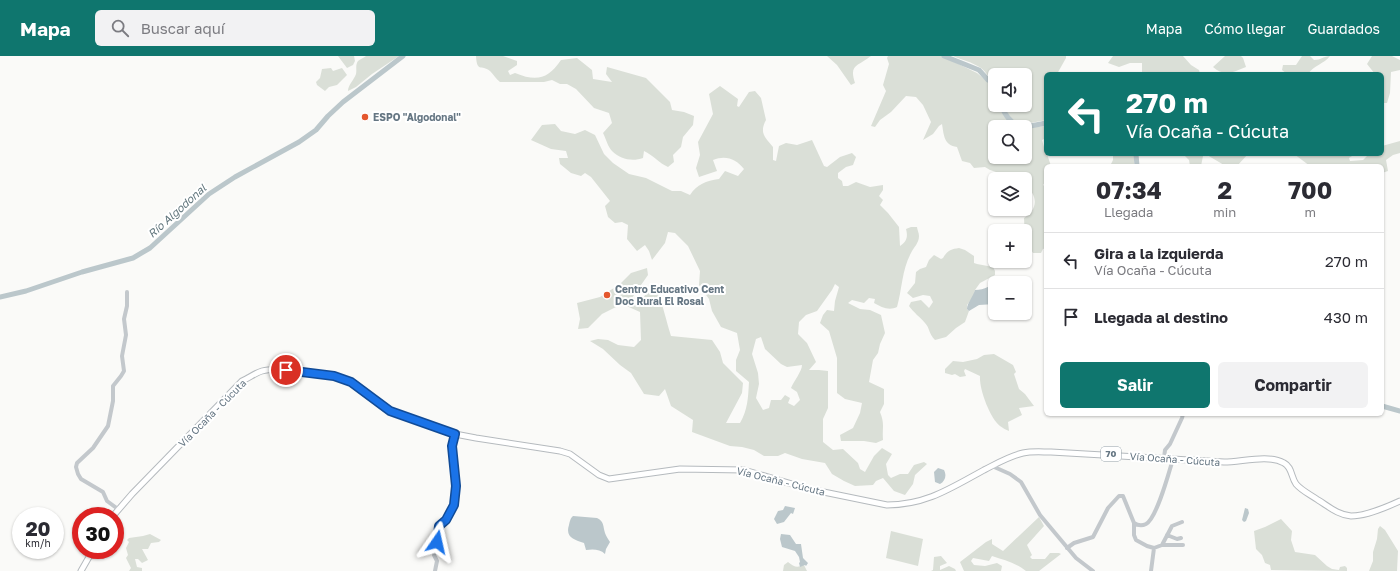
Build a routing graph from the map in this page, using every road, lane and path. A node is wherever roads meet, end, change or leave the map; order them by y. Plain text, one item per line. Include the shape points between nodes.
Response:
1 (127, 292) dead end
2 (1182, 416) edge
3 (455, 434) junction
4 (1164, 458) junction
5 (1173, 459) junction
6 (992, 466) junction
7 (1400, 501) edge
8 (115, 507) edge
9 (120, 507) edge
10 (1182, 522) dead end
11 (1134, 523) junction
12 (1167, 535) junction
13 (1181, 538) dead end
14 (1162, 545) junction
15 (1183, 545) dead end
16 (1067, 548) junction
17 (1154, 548) junction
18 (88, 559) edge
19 (81, 571) edge
20 (435, 571) edge
21 (1093, 571) edge
22 (1151, 571) edge

1 - 8 street via 124,320 126,335 122,356 124,371 112,386 113,401 109,425 76,467 81,479 103,492 107,501
2 - 4 street via 1164,452
3 - 6 main road, Vía Ocaña - Cúcuta / 70 via 560,451 570,454 609,479 680,470 744,470 809,489 887,505 906,504 938,495
3 - 9 main road, Vía Ocaña - Cúcuta / 70 via 390,411 345,379 273,369 261,371 242,381
3 - 20 street via 452,446 456,486 454,505 438,528 434,555 437,562
4 - 5 main road, Vía Ocaña - Cúcuta / 70
4 - 6 main road, Vía Ocaña - Cúcuta / 70 via 1036,452 1016,455
5 - 7 main road, Vía Ocaña - Cúcuta / 70 via 1224,462 1277,460 1289,467 1293,480 1302,489 1337,512 1350,516 1361,515
5 - 11 street via 1154,516 1145,524
6 - 16 street via 1021,482 1040,515
10 - 12 street via 1172,526
11 - 16 street via 1122,496 1119,496 1108,508 1093,538 1074,543
11 - 17 street via 1136,540
12 - 13 street
12 - 14 street
14 - 15 street
14 - 17 street
16 - 21 street
17 - 22 street
18 - 19 main road

